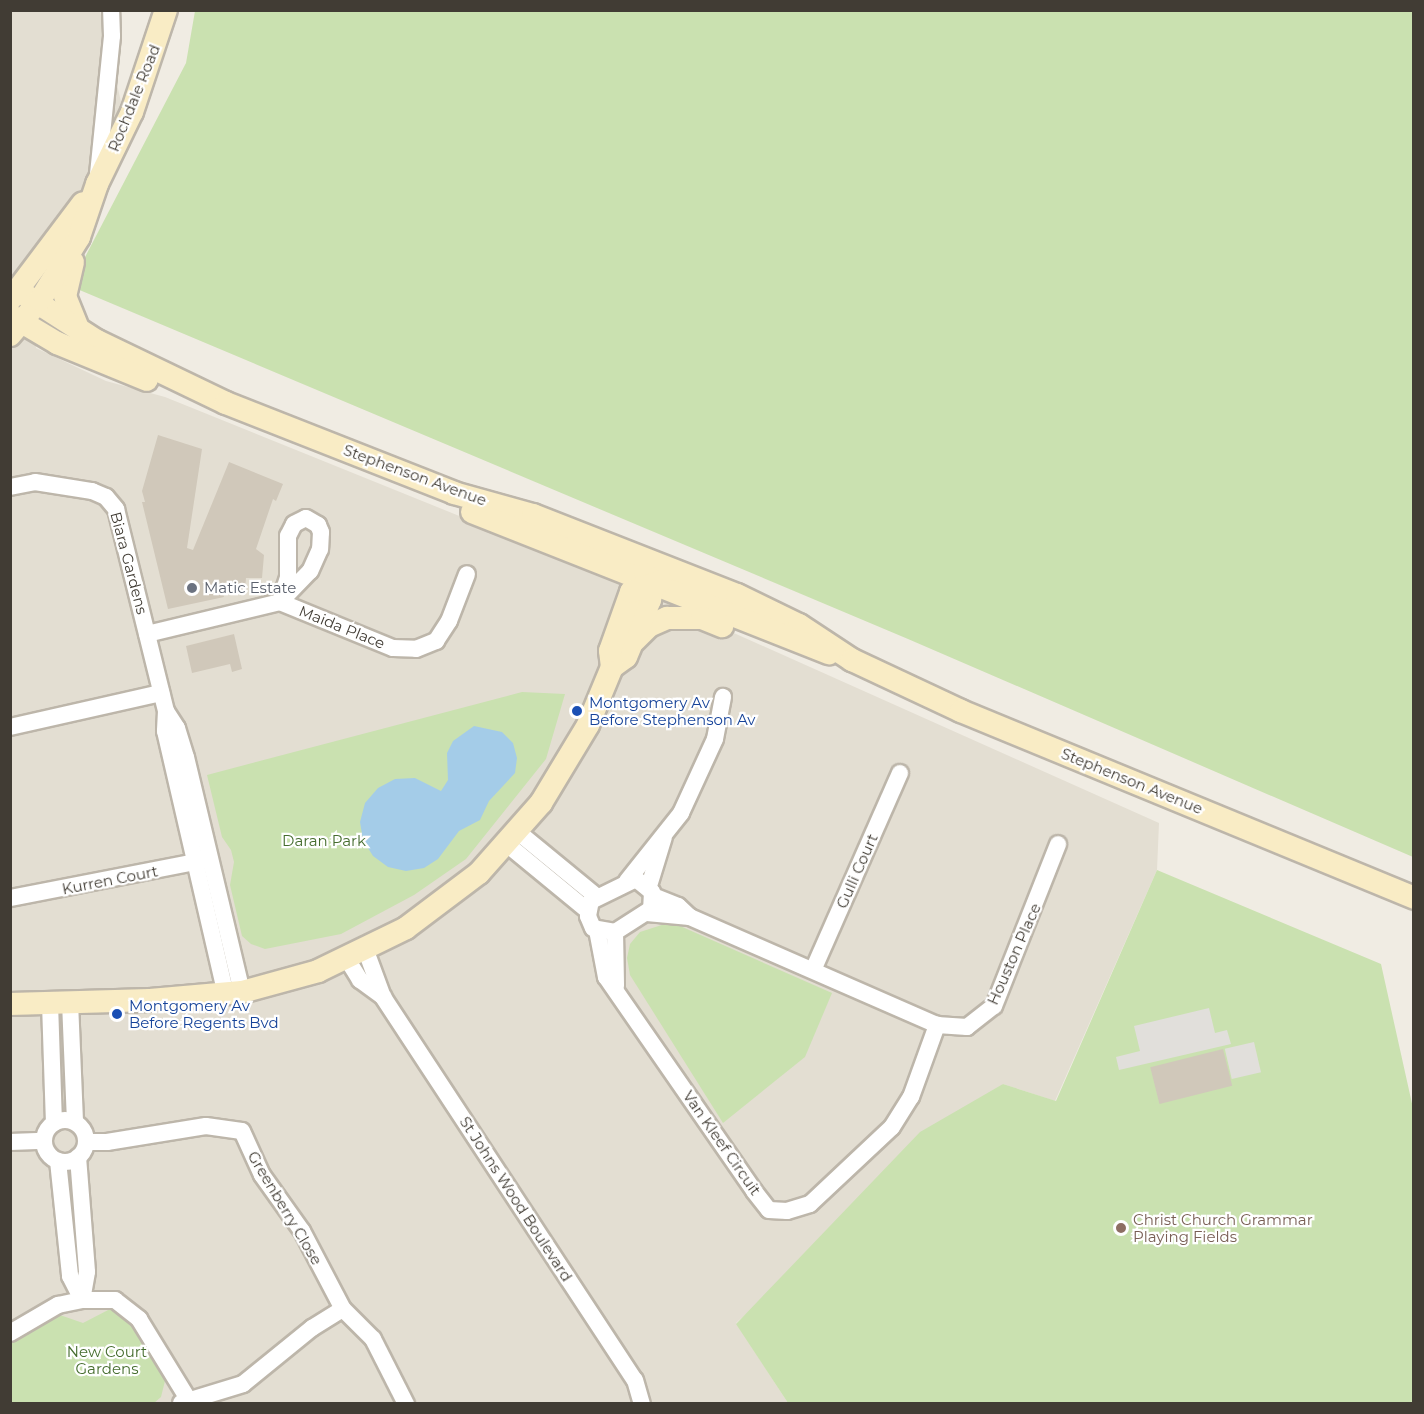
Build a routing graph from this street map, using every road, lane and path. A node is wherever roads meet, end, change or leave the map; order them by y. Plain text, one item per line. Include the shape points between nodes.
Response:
1 (111, 10) edge
2 (166, 10) edge
3 (97, 184) junction
4 (79, 237) junction
5 (14, 295) edge
6 (20, 320) edge
7 (79, 330) junction
8 (10, 487) edge
9 (533, 515) junction
10 (467, 574) dead end
11 (688, 576) junction
12 (652, 583) junction
13 (147, 634) junction
14 (632, 643) junction
15 (807, 647) junction
16 (852, 660) junction
17 (612, 667) junction
18 (161, 693) junction
19 (723, 697) dead end
20 (10, 727) edge
21 (900, 773) dead end
22 (664, 836) junction
23 (513, 838) junction
24 (1058, 844) dead end
25 (202, 861) junction
26 (627, 881) junction
27 (651, 891) junction
28 (597, 897) junction
29 (10, 898) edge
30 (1413, 898) edge
31 (588, 911) junction
32 (647, 913) junction
33 (690, 917) junction
34 (597, 930) junction
35 (615, 932) junction
36 (357, 955) junction
37 (814, 968) junction
38 (616, 989) junction
39 (234, 993) junction
40 (60, 1002) junction
41 (10, 1004) edge
42 (937, 1024) junction
43 (75, 1122) junction
44 (54, 1123) junction
45 (44, 1141) junction
46 (10, 1142) edge
47 (82, 1149) junction
48 (58, 1161) junction
49 (82, 1300) junction
50 (343, 1309) junction
51 (10, 1333) edge
52 (187, 1403) edge
53 (406, 1404) edge
54 (642, 1404) edge

1 - 3 street, Rochdale Road
2 - 3 main road, Rochdale Road via 132,112
3 - 4 main road, Rochdale Road
3 - 5 main road, Rochdale Road
4 - 6 main road, Rochdale Road
4 - 7 main road via 65,285 68,311
5 - 6 main road, Stephenson Avenue
6 - 7 main road, Stephenson Avenue
6 - 12 main road, Stephenson Avenue via 106,366 343,464
7 - 9 main road, Stephenson Avenue via 226,403 454,492
8 - 13 street, Biara Gardens via 35,482 97,492 110,501 120,519
9 - 11 main road, Stephenson Avenue
9 - 12 main road via 630,558
10 - 13 street, Maida Place via 441,635 416,650 393,648 280,602
11 - 12 main road
11 - 16 main road, Stephenson Avenue via 799,625
12 - 14 main road via 650,600
12 - 15 main road, Stephenson Avenue
12 - 17 main road via 631,592 610,651
13 - 18 street, Biara Gardens
14 - 15 main road via 657,621 689,617 702,618 774,647
14 - 17 main road via 626,657
15 - 16 main road, Stephenson Avenue
16 - 30 main road, Stephenson Avenue via 961,711
17 - 23 main road via 566,767
18 - 20 street
18 - 25 street, Biara Gardens via 186,757
19 - 22 street via 720,722 707,758 681,813
21 - 37 street, Gulli Court
22 - 26 street
22 - 27 street
23 - 28 street
23 - 31 street
23 - 36 main road via 441,904
24 - 42 street, Houston Place via 993,1006 967,1027
25 - 29 street, Kurren Court
25 - 39 street, Biara Gardens
26 - 27 street via 636,879
26 - 28 street
27 - 32 street
27 - 33 street
28 - 31 street
31 - 34 street
32 - 33 street
32 - 35 street
33 - 37 street
34 - 35 street
34 - 38 street, Van Kleef Circuit via 606,977
35 - 38 street
36 - 39 main road via 278,984
36 - 54 street, St Johns Wood Boulevard via 635,1380
37 - 42 street
38 - 42 street, Van Kleef Circuit via 754,1191 769,1209 787,1212 810,1204 892,1127 911,1097
39 - 40 main road
40 - 41 main road
40 - 43 street
40 - 44 street
43 - 44 street
43 - 47 street
44 - 45 street
45 - 46 street
45 - 48 street via 47,1151
47 - 48 street
47 - 49 street via 87,1272
47 - 50 street, Greenberry Close via 206,1126 242,1131 262,1175 302,1231
48 - 49 street via 70,1276
49 - 51 street via 49,1309
49 - 52 street via 115,1300 133,1312
50 - 52 street via 304,1334 243,1384
50 - 53 street, Greenberry Close via 373,1339

